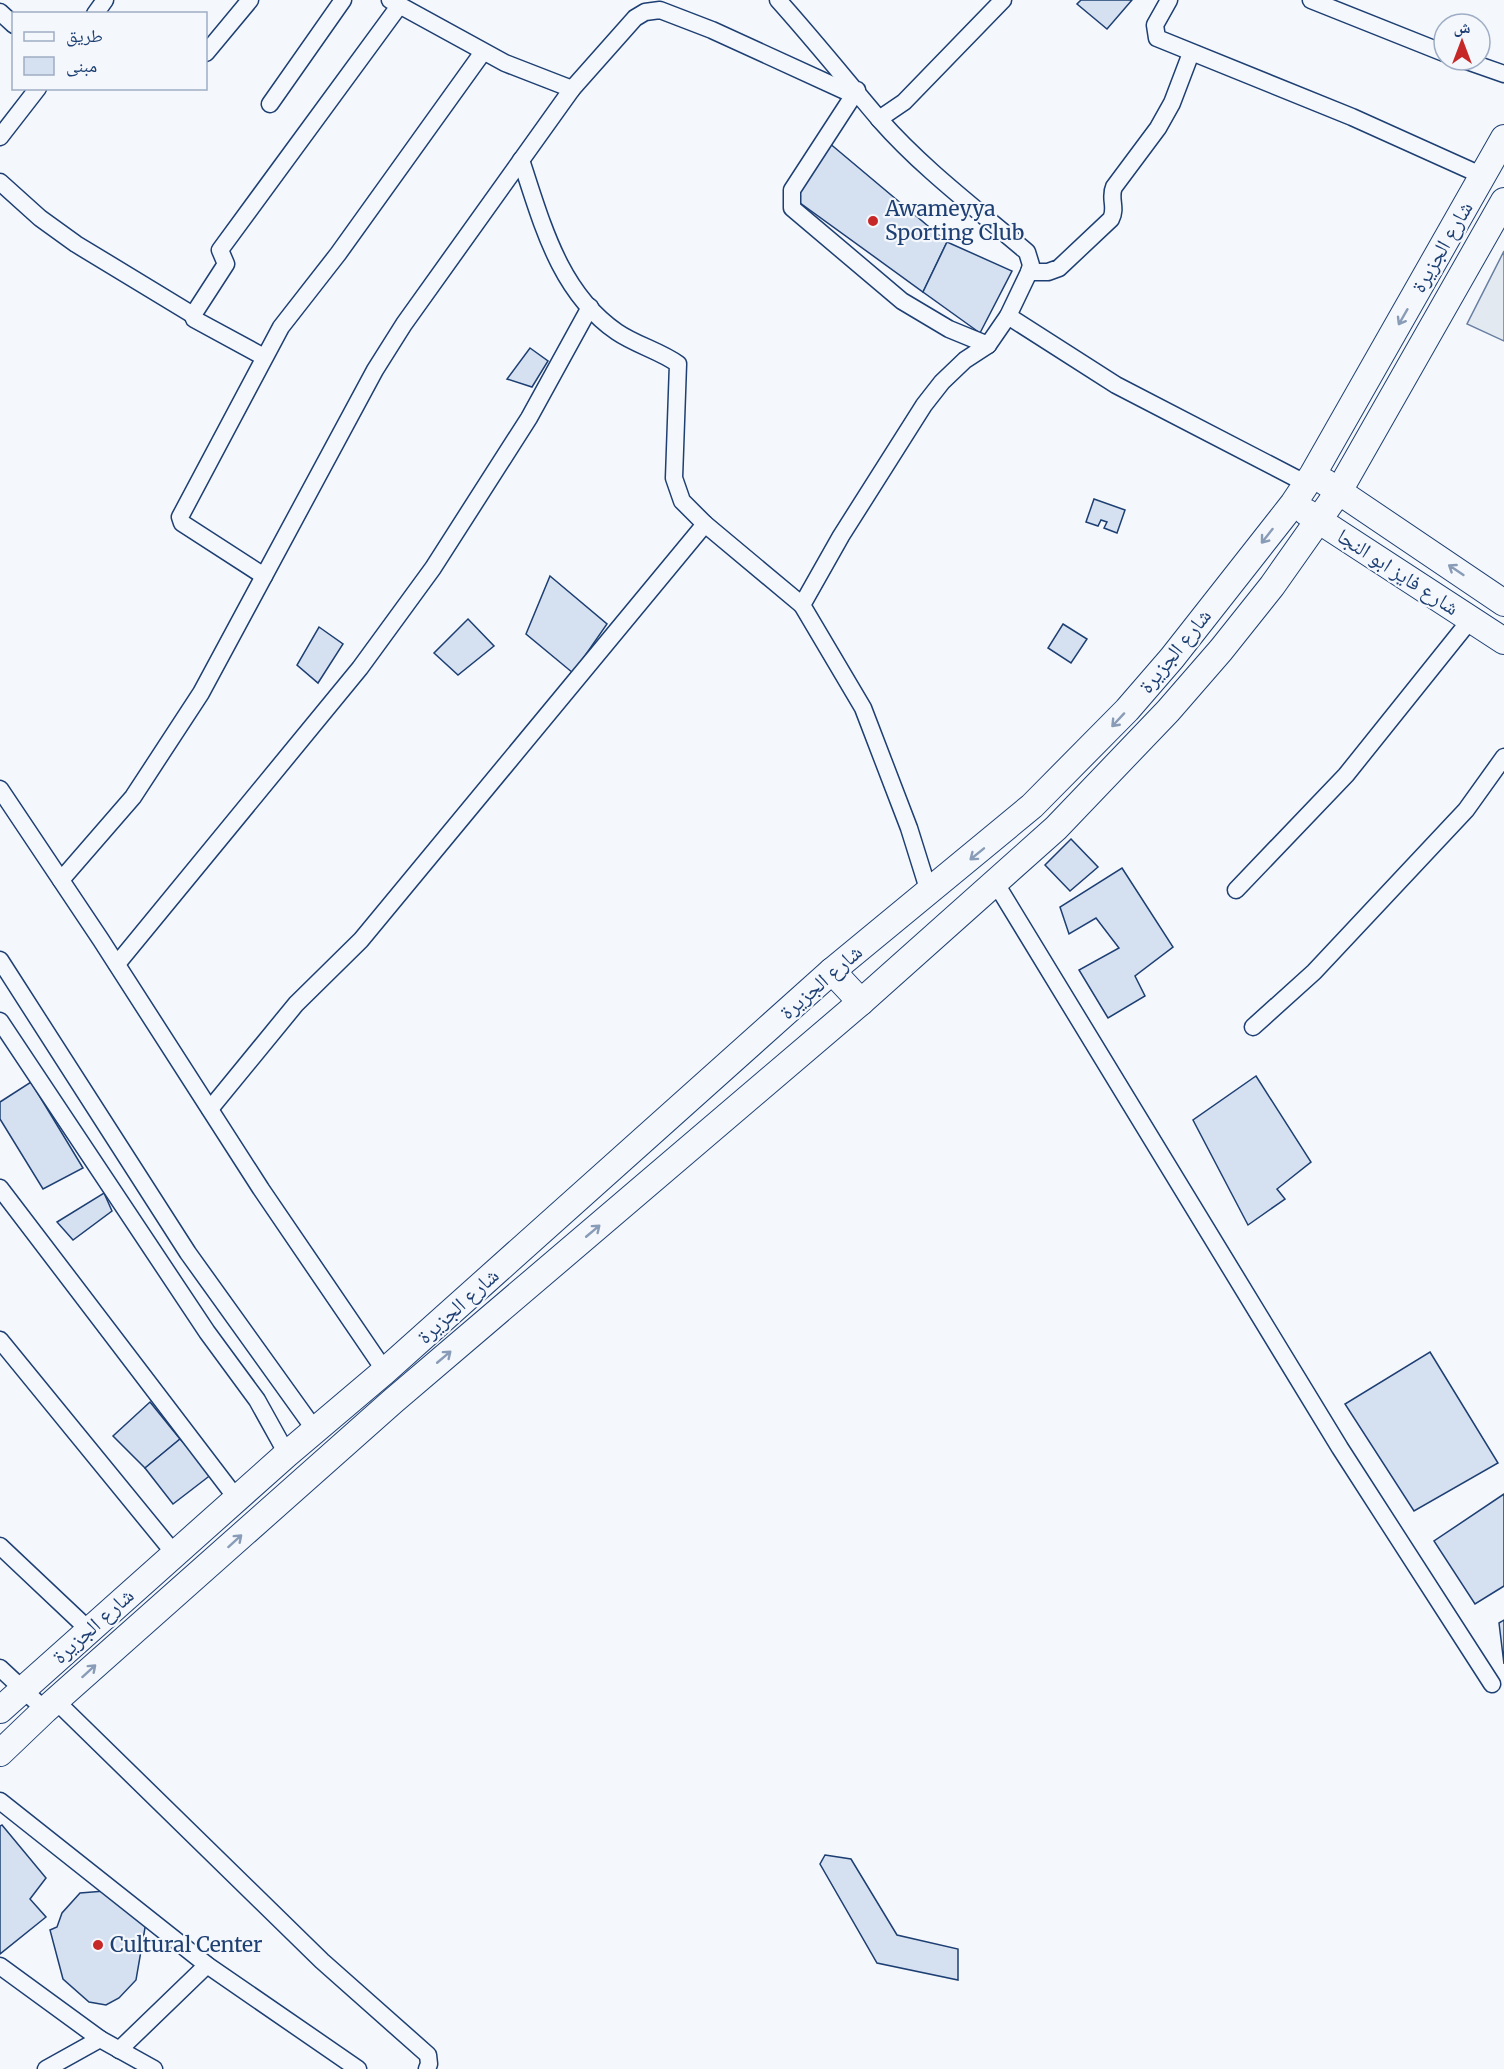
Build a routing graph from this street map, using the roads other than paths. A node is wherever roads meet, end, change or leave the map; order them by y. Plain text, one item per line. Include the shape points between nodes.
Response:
1 (250, 0) edge
2 (343, 0) edge
3 (778, 0) edge
4 (1003, 0) edge
5 (1169, 0) edge
6 (1311, 0) edge
7 (394, 3) edge
8 (0, 12) edge
9 (12, 23) edge
10 (1432, 48) edge
11 (207, 52) edge
12 (483, 52) junction
13 (1191, 53) junction
14 (572, 89) junction
15 (36, 90) edge
16 (855, 93) junction
17 (270, 104) dead end
18 (879, 119) junction
19 (0, 137) edge
20 (1504, 138) edge
21 (521, 160) junction
22 (1483, 176) junction
23 (0, 182) edge
24 (1504, 201) edge
25 (1029, 272) junction
26 (590, 307) junction
27 (193, 315) junction
28 (1008, 316) junction
29 (988, 345) junction
30 (264, 357) junction
31 (1304, 487) junction
32 (1339, 491) junction
33 (1319, 521) junction
34 (705, 524) junction
35 (264, 576) junction
36 (1504, 603) edge
37 (802, 605) junction
38 (1471, 619) junction
39 (1504, 641) edge
40 (1504, 757) edge
41 (0, 789) edge
42 (61, 880) junction
43 (995, 882) junction
44 (1236, 890) dead end
45 (929, 892) junction
46 (0, 960) edge
47 (117, 964) junction
48 (832, 971) junction
49 (861, 1002) junction
50 (0, 1022) edge
51 (1253, 1027) dead end
52 (210, 1110) junction
53 (0, 1188) edge
54 (0, 1340) edge
55 (387, 1370) junction
56 (416, 1381) junction
57 (393, 1401) junction
58 (315, 1430) junction
59 (287, 1454) junction
60 (237, 1499) junction
61 (0, 1546) edge
62 (174, 1553) junction
63 (89, 1630) junction
64 (0, 1668) edge
65 (1492, 1684) dead end
66 (24, 1688) junction
67 (51, 1705) junction
68 (0, 1710) edge
69 (0, 1753) edge
70 (0, 1801) edge
71 (207, 1965) junction
72 (0, 1966) edge
73 (100, 2039) junction
74 (119, 2050) junction
75 (46, 2069) edge
76 (154, 2069) edge
77 (358, 2069) edge
78 (427, 2069) edge

1 - 11 street
2 - 17 street
3 - 16 street
4 - 18 street via 904,102
5 - 13 street via 1154,31 1157,38
6 - 10 street
7 - 12 street
7 - 27 street via 220,250 226,264
8 - 9 street
12 - 14 street
12 - 30 street via 281,327
13 - 22 street via 1352,117
13 - 25 street via 1158,128 1114,187 1111,219 1059,268
14 - 16 street via 635,18 660,10
14 - 21 street
15 - 19 street
16 - 18 street
16 - 29 street via 792,190 792,208 902,301 949,329
18 - 25 street via 919,160 1027,252
20 - 22 main road, شارع الجزيرة
21 - 26 street via 555,257
21 - 35 street via 381,361
22 -> 31 main road, شارع الجزيرة
23 - 27 street via 76,244
24 - 32 main road, شارع الجزيرة
25 - 28 street
26 - 34 street via 616,332 678,364 674,478 682,501
26 - 47 street via 529,418 433,568 360,669
27 - 30 street
28 - 29 street
28 - 31 street via 1116,385
29 - 37 street via 965,360 924,405
30 - 35 street via 179,521
31 - 32 main road, شارع فايز ابو النجا
31 - 33 main road, شارع فايز ابو النجا
31 -> 45 main road, شارع الجزيرة via 1127,710 1032,806
32 - 33 main road, شارع الجزيرة
36 -> 32 main road, شارع فايز ابو النجا
33 - 38 main road, شارع فايز ابو النجا
33 - 43 main road, شارع الجزيرة via 1264,596 1168,711 1056,828
34 - 37 street
34 - 52 street via 361,940 296,1004
35 - 42 street via 201,693 133,797
37 - 45 street via 863,708
38 - 39 main road, شارع فايز ابو النجا
38 - 44 street via 1346,775
40 - 51 street via 1466,810 1314,972
41 - 42 street
42 - 47 street
43 - 49 main road, شارع الجزيرة
43 - 65 street via 1340,1448
45 - 48 main road, شارع الجزيرة
46 - 58 street via 188,1253
47 - 52 street
48 - 49 main road
48 - 55 main road, شارع الجزيرة
56 -> 49 main road, شارع الجزيرة
50 - 59 street via 207,1332 257,1400
52 - 55 street
53 - 60 street
54 - 62 street
55 - 56 main road
55 - 57 main road
55 - 58 main road, شارع الجزيرة
56 - 57 main road, شارع الجزيرة
67 -> 57 main road, شارع الجزيرة
58 - 59 main road, شارع الجزيرة
59 - 60 main road, شارع الجزيرة
60 - 62 main road, شارع الجزيرة
61 - 63 street
62 - 63 main road, شارع الجزيرة
63 - 66 main road, شارع الجزيرة
64 - 66 street
66 - 67 street
66 - 68 main road, شارع الجزيرة
67 - 69 main road, شارع الجزيرة
67 - 78 street via 428,2055
70 - 71 street
71 - 74 street
71 - 77 street
72 - 73 street
73 - 74 street
73 - 75 street
74 - 76 street

